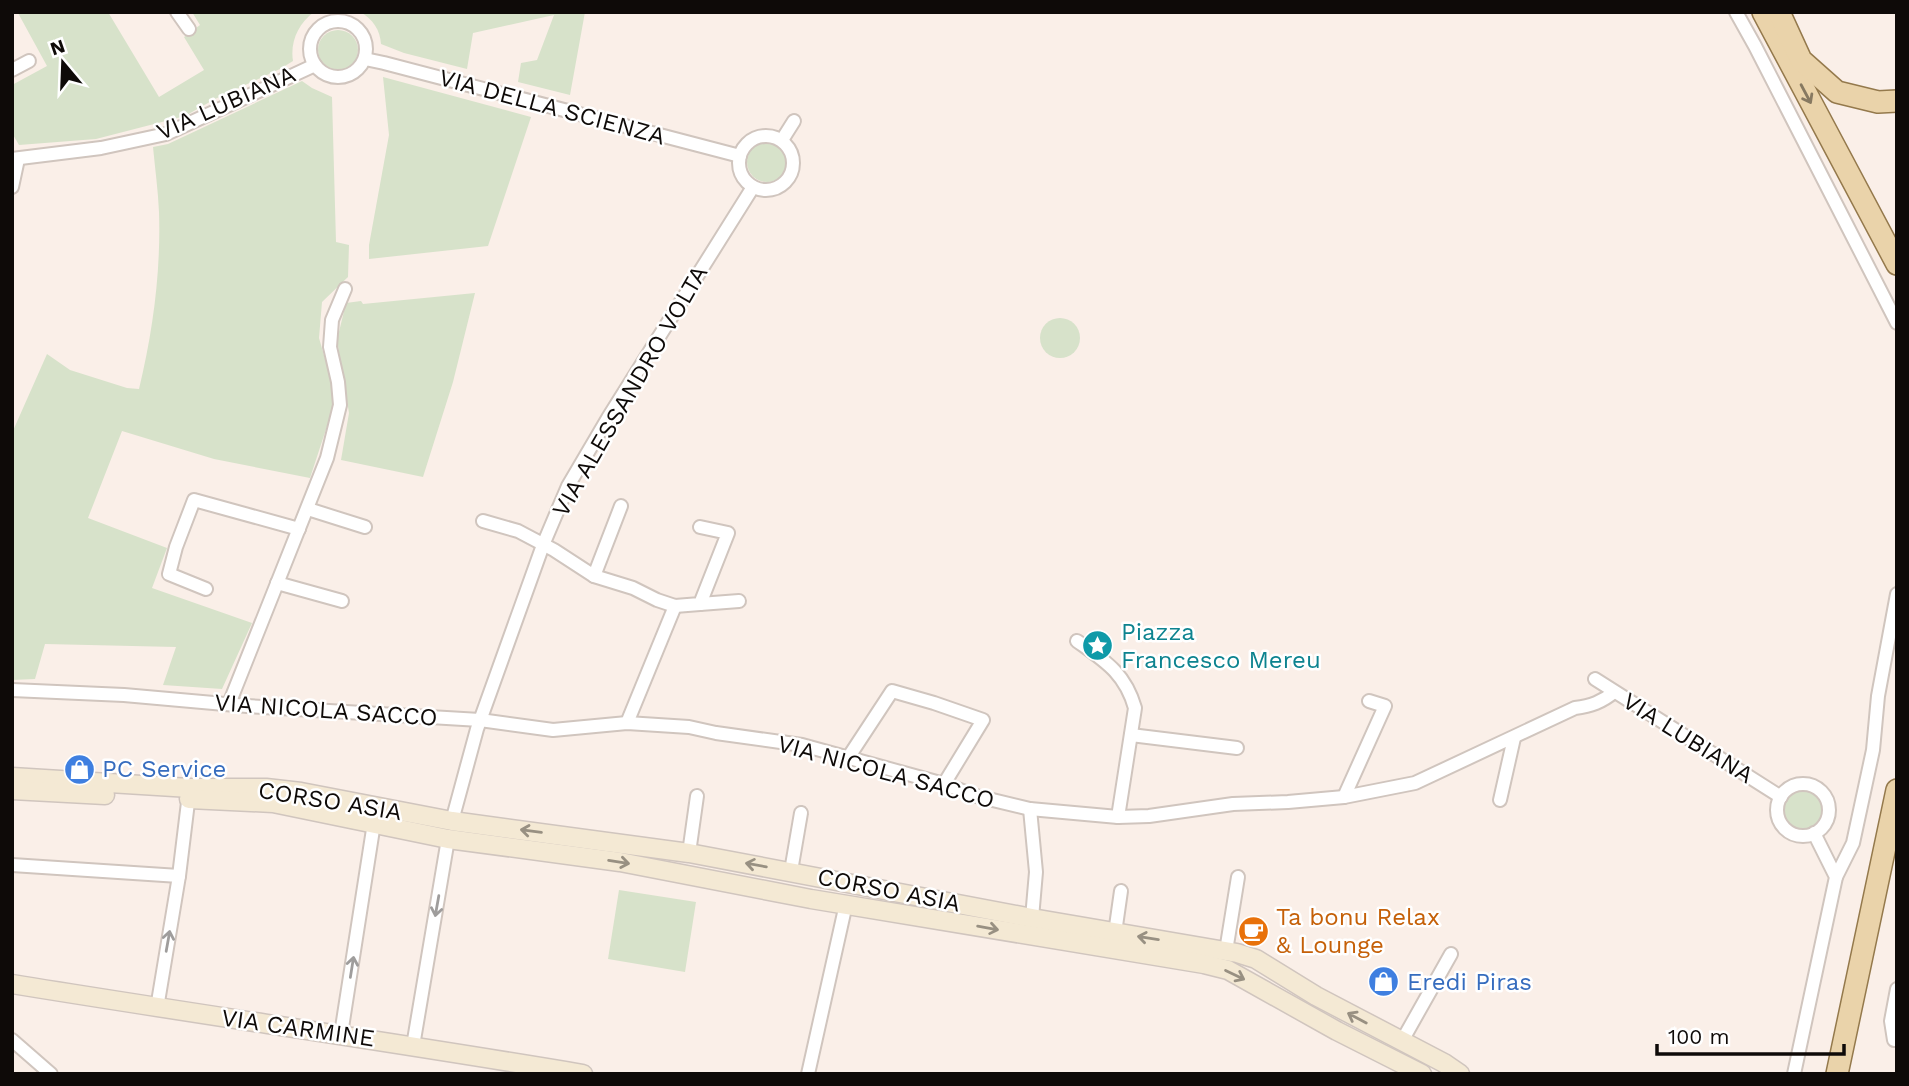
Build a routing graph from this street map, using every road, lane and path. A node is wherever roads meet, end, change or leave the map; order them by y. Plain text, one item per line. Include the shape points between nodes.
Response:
1 (177, 12) edge
2 (1736, 12) edge
3 (1763, 12) edge
4 (1779, 12) edge
5 (188, 29) dead end
6 (365, 59) junction
7 (29, 61) dead end
8 (315, 65) junction
9 (12, 70) edge
10 (1897, 101) edge
11 (794, 121) dead end
12 (782, 139) junction
13 (740, 156) junction
14 (15, 159) edge
15 (12, 187) edge
16 (753, 187) junction
17 (1897, 264) edge
18 (345, 289) dead end
19 (1897, 323) edge
20 (621, 506) dead end
21 (308, 509) junction
22 (483, 521) dead end
23 (365, 527) dead end
24 (700, 527) dead end
25 (299, 529) junction
26 (543, 545) junction
27 (594, 576) junction
28 (277, 583) junction
29 (206, 589) dead end
30 (1897, 594) edge
31 (342, 601) dead end
32 (739, 601) dead end
33 (700, 604) junction
34 (675, 606) junction
35 (1077, 640) dead end
36 (1595, 679) dead end
37 (12, 690) edge
38 (1614, 692) junction
39 (1369, 701) dead end
40 (229, 704) junction
41 (480, 720) junction
42 (627, 723) junction
43 (1131, 735) junction
44 (1514, 738) junction
45 (1237, 748) dead end
46 (848, 758) junction
47 (944, 784) junction
48 (14, 787) edge
49 (1897, 790) edge
50 (189, 794) junction
51 (697, 796) dead end
52 (1344, 797) junction
53 (1780, 797) junction
54 (1500, 800) dead end
55 (1030, 809) junction
56 (801, 813) dead end
57 (1118, 817) junction
58 (374, 823) junction
59 (450, 830) junction
60 (1814, 833) junction
61 (689, 853) junction
62 (12, 865) edge
63 (791, 871) junction
64 (180, 876) junction
65 (1238, 877) dead end
66 (1836, 877) junction
67 (1121, 891) dead end
68 (846, 904) junction
69 (1032, 918) junction
70 (1115, 933) junction
71 (1226, 951) junction
72 (1451, 954) dead end
73 (12, 984) edge
74 (1897, 989) edge
75 (1316, 996) junction
76 (157, 1008) junction
77 (1306, 1013) junction
78 (341, 1034) junction
79 (12, 1040) edge
80 (1402, 1041) junction
81 (1894, 1041) dead end
82 (413, 1046) junction
83 (540, 1070) edge
84 (571, 1073) edge
85 (51, 1074) edge
86 (808, 1074) edge
87 (1422, 1074) edge
88 (1460, 1074) edge
89 (1794, 1074) edge
90 (1837, 1074) edge

1 - 5 street
2 - 19 street
3 -> 17 main road
4 - 10 main road via 1801,60 1837,92 1878,102
6 - 8 street via 354,72 341,77
6 - 8 street via 360,32 335,22 326,24 313,38
6 - 13 street, VIA DELLA SCIENZA
7 - 9 street
8 - 14 street, VIA LUBIANA via 166,134
11 - 12 street
12 - 13 street via 756,137
12 - 16 street via 793,155 792,174 770,190
13 - 16 street via 741,173
14 - 15 street
16 - 26 street, VIA ALESSANDRO VOLTA via 568,486
18 - 21 street via 332,320 330,347 340,405
20 - 27 street
21 - 23 street
21 - 25 street
22 - 26 street via 518,531
24 - 33 street via 728,533
25 - 28 street
25 - 29 street via 194,500 169,574
26 - 27 street
26 - 41 street, VIA ALESSANDRO VOLTA
27 - 34 street
28 - 31 street
28 - 40 street
30 - 66 street via 1853,843
32 - 33 street
33 - 34 street
34 - 42 street
35 - 43 street via 1125,682 1135,708
36 - 38 street, VIA LUBIANA
37 - 40 street, VIA NICOLA SACCO
38 - 44 street, VIA NICOLA SACCO via 1602,702 1575,708
38 - 53 street, VIA LUBIANA
39 - 52 street via 1385,706
40 - 41 street, VIA NICOLA SACCO
41 - 42 street, VIA NICOLA SACCO via 553,730
41 - 59 street, VIA ALESSANDRO VOLTA
42 - 46 street, VIA NICOLA SACCO via 689,727 802,745
43 - 45 street
43 - 57 street
44 - 52 street, VIA NICOLA SACCO via 1415,783
44 - 54 street
46 - 47 street, VIA NICOLA SACCO
46 - 47 street via 892,691 983,720
47 - 55 street, VIA NICOLA SACCO
48 - 50 street
49 - 90 main road
50 - 58 street, CORSO ASIA via 273,803
50 - 59 street, CORSO ASIA via 267,788 301,792
50 - 64 street
51 - 61 street
52 - 57 street, VIA NICOLA SACCO
53 - 60 street via 1777,813 1784,827 1798,835
53 - 60 street via 1802,784 1825,795 1827,821
55 - 57 street, VIA NICOLA SACCO
55 - 69 street via 1036,872
56 - 63 street
58 - 59 street, CORSO ASIA
78 -> 58 street
61 -> 59 street, CORSO ASIA
59 -> 68 street, CORSO ASIA
59 -> 82 street, VIA ALESSANDRO VOLTA
60 - 66 street
63 -> 61 street, CORSO ASIA
62 - 64 street
63 - 69 street, CORSO ASIA
76 -> 64 street
65 - 71 street
66 - 89 street
67 - 70 street
68 -> 77 street, CORSO ASIA via 1204,964 1228,970
68 - 86 street
69 - 70 street, CORSO ASIA
71 -> 70 street, CORSO ASIA
71 - 75 street, CORSO ASIA via 1255,960
72 - 80 street
73 - 76 street, VIA CARMINE
74 - 81 street via 1891,1021
75 - 77 street
80 -> 75 street, CORSO ASIA
76 - 78 street, VIA CARMINE
77 - 87 street, CORSO ASIA
78 - 82 street, VIA CARMINE
79 - 85 street
80 - 88 street, CORSO ASIA
82 - 83 street, VIA CARMINE
83 - 84 street, VIA CARMINE

